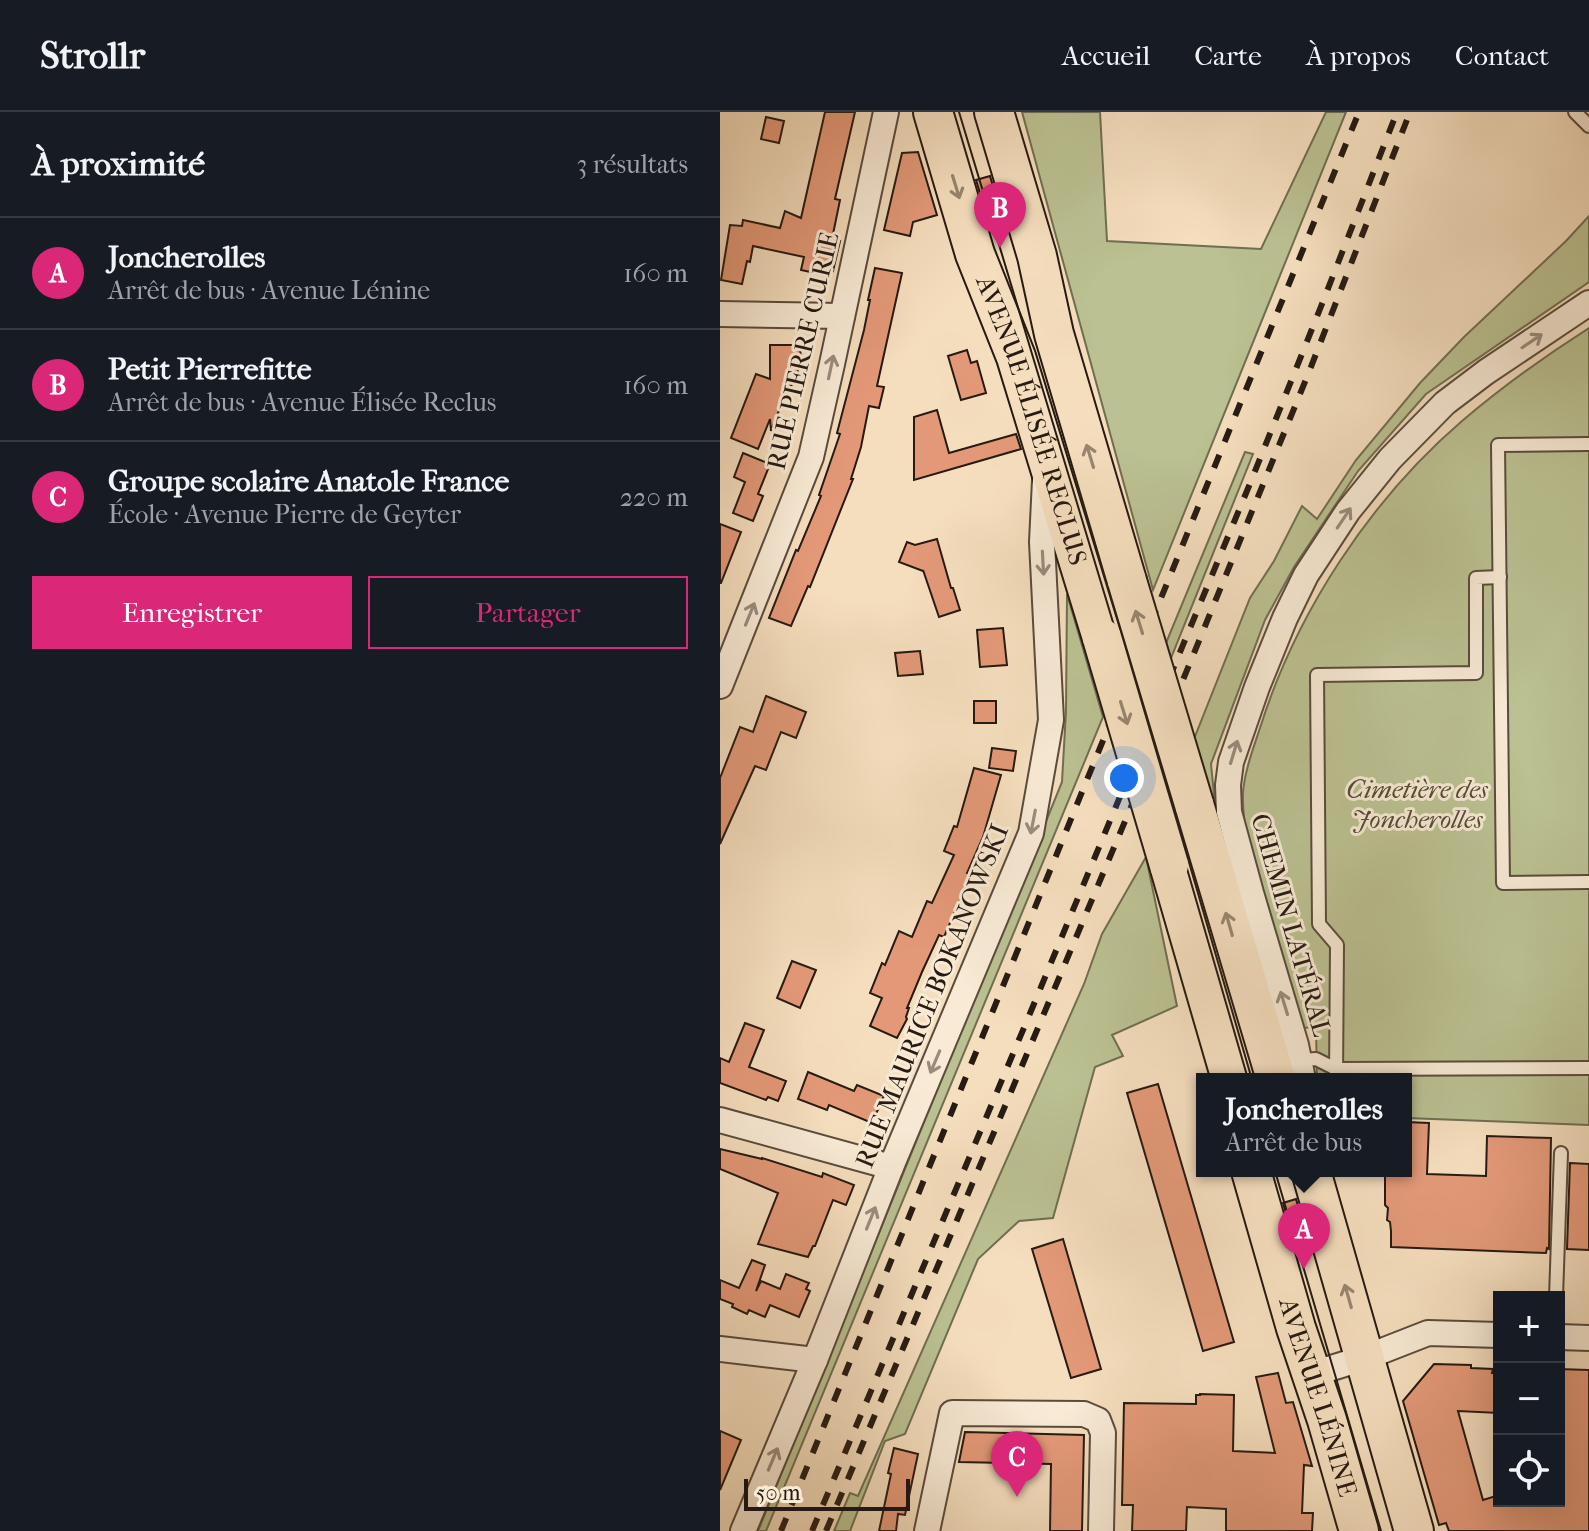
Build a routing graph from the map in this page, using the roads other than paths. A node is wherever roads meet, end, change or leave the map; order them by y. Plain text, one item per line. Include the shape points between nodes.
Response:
1 (886, 112) edge
2 (933, 112) edge
3 (994, 112) edge
4 (1575, 112) edge
5 (1589, 126) edge
6 (1589, 303) edge
7 (720, 314) edge
8 (842, 316) junction
9 (1589, 444) edge
10 (1047, 458) junction
11 (1500, 577) junction
12 (720, 686) edge
13 (1589, 882) edge
14 (1589, 1068) edge
15 (1229, 1073) edge
16 (1293, 1073) edge
17 (1335, 1073) edge
18 (1336, 1073) edge
19 (1378, 1073) edge
20 (720, 1120) edge
21 (1561, 1153) dead end
22 (891, 1167) junction
23 (1253, 1177) edge
24 (1313, 1177) edge
25 (1559, 1291) edge
26 (1493, 1330) edge
27 (1565, 1337) edge
28 (1589, 1338) edge
29 (720, 1349) edge
30 (1364, 1358) junction
31 (815, 1360) junction
32 (1312, 1374) junction
33 (743, 1531) edge
34 (927, 1531) edge
35 (1101, 1531) edge
36 (1359, 1531) edge
37 (1414, 1531) edge

1 - 8 street, RUE PIERRE CURIE
2 -> 10 main road, AVENUE ÉLISÉE RECLUS via 975,254 1016,357
16 -> 3 main road, AVENUE ÉLISÉE RECLUS, bridge via 1194,804
4 - 5 lane
16 -> 6 street, CHEMIN LATÉRAL via 1229,812 1231,762 1257,687 1306,575 1390,459 1445,403
7 - 8 street
12 -> 8 street, RUE PIERRE CURIE via 811,457
9 - 11 lane via 1498,445
10 -> 15 main road, AVENUE ÉLISÉE RECLUS, bridge
10 -> 22 street, RUE MAURICE BOKANOWSKI via 1042,542 1051,720 1031,833
11 - 13 lane via 1503,883
11 - 18 lane via 1476,578 1476,673 1317,675 1319,924 1337,945
14 - 19 lane
16 - 17 lane via 1316,1059
20 - 22 street
21 - 25 lane
31 -> 22 street, RUE MAURICE BOKANOWSKI
23 - 32 main road, AVENUE LÉNINE
30 -> 24 main road, AVENUE LÉNINE
26 - 30 street via 1428,1333
27 - 28 street
29 - 31 street
30 - 32 street
30 - 37 main road, AVENUE LÉNINE
33 -> 31 street, RUE MAURICE BOKANOWSKI
32 - 36 main road, AVENUE LÉNINE
34 - 35 street via 952,1413 1084,1414 1098,1420 1103,1433

